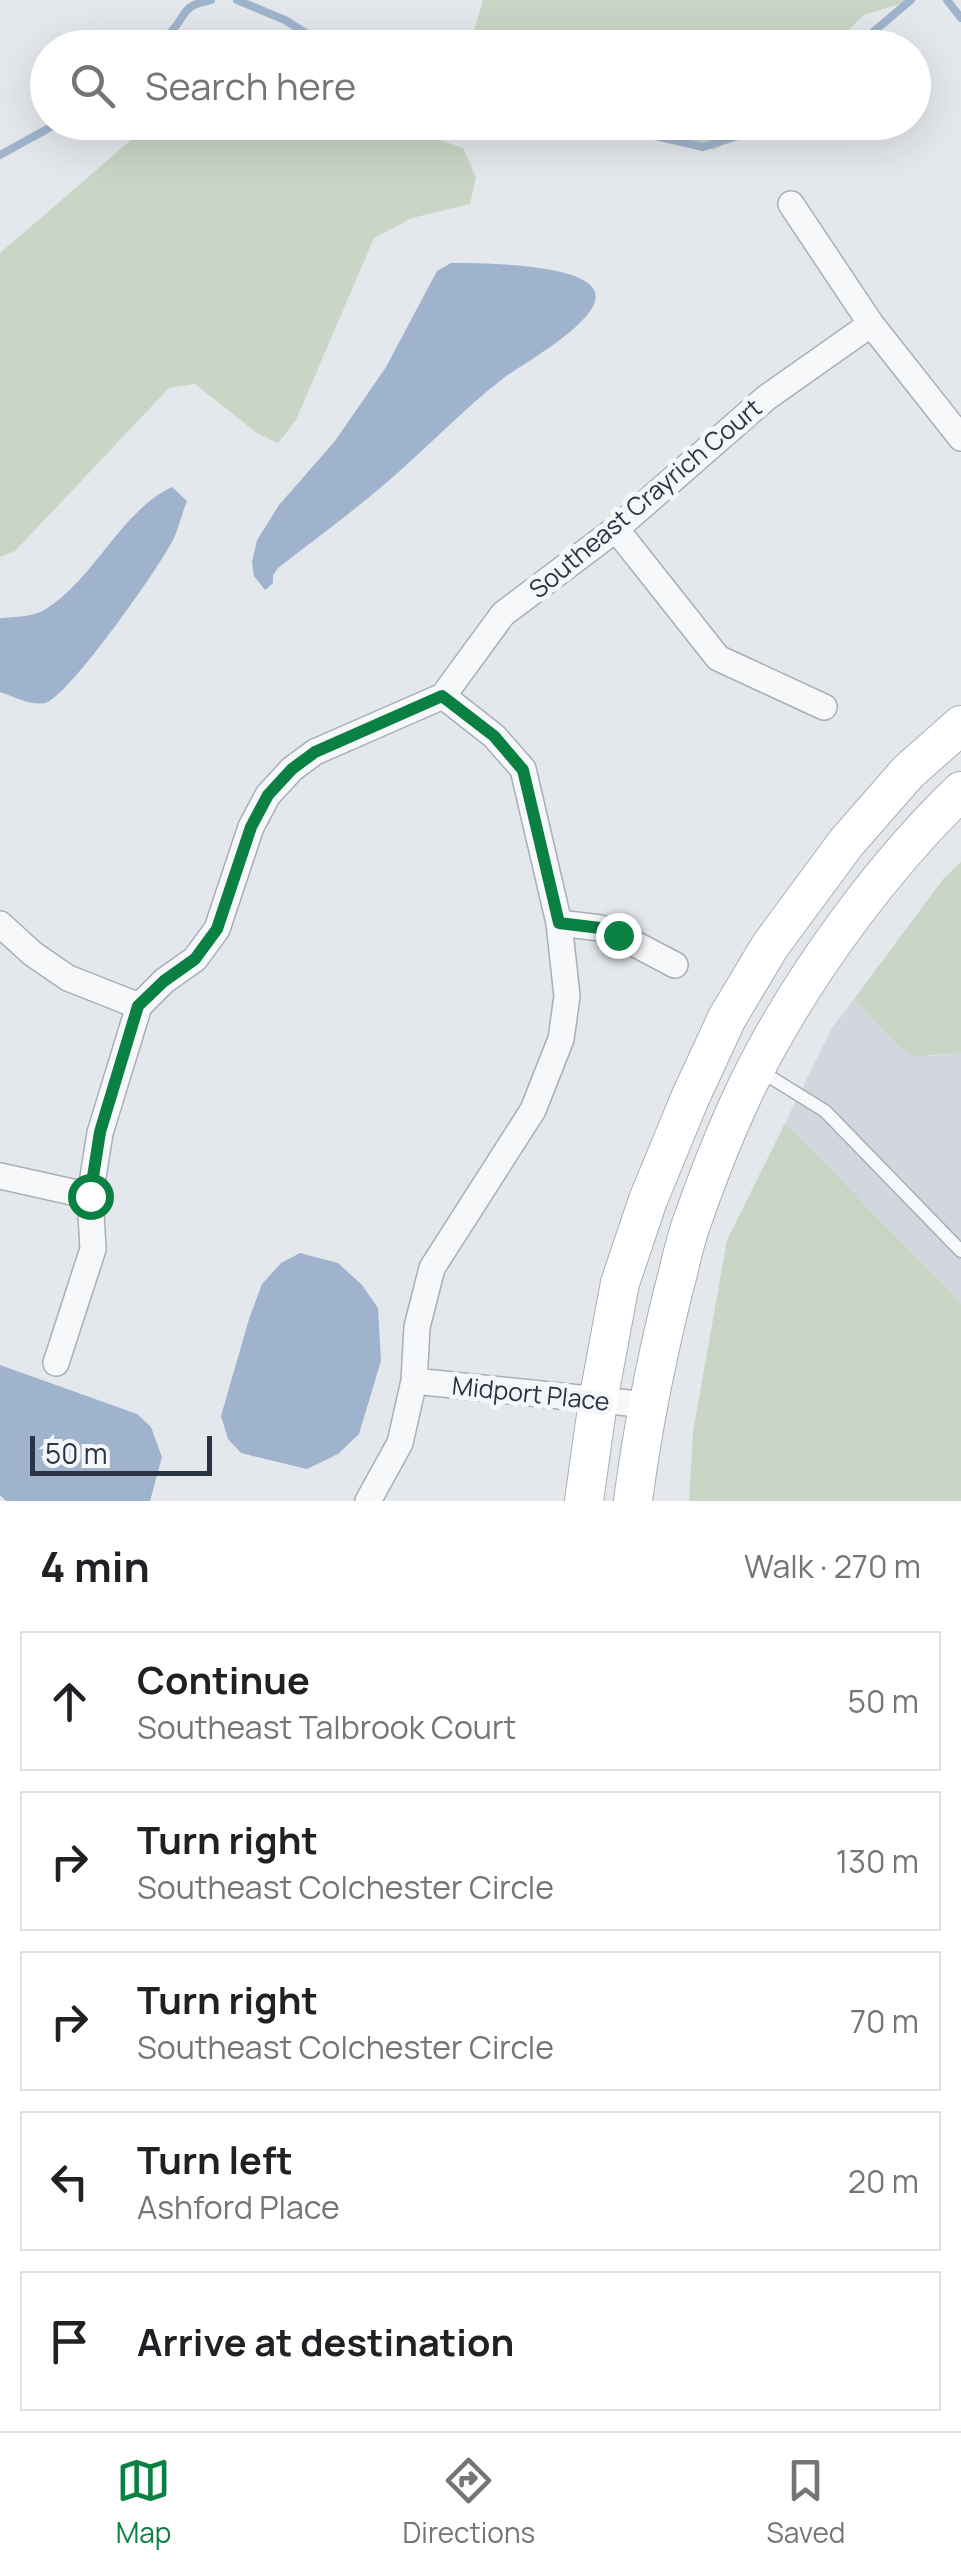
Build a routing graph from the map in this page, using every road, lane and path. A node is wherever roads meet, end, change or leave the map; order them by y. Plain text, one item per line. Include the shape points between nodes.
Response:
1 (791, 204) dead end
2 (871, 324) junction
3 (961, 438) edge
4 (616, 529) junction
5 (442, 696) junction
6 (824, 707) dead end
7 (961, 725) edge
8 (961, 791) edge
9 (559, 923) junction
10 (0, 924) edge
11 (675, 964) dead end
12 (138, 1006) junction
13 (756, 1069) junction
14 (0, 1176) edge
15 (90, 1196) junction
16 (961, 1251) edge
17 (56, 1363) dead end
18 (414, 1381) junction
19 (598, 1401) junction
20 (648, 1405) junction
21 (368, 1501) edge
22 (584, 1501) edge
23 (633, 1501) edge

1 - 2 street
2 - 3 street
2 - 4 street, Southeast Crayrich Court via 766,398
4 - 5 street, Southeast Crayrich Court via 503,614
4 - 6 street via 718,658
5 - 9 street via 494,736 523,770
5 - 12 street via 315,752 292,769 251,827 217,929 195,959
7 - 19 main road via 908,772 846,844 770,946 727,1018 648,1200 620,1283
8 - 13 main road via 879,881 806,982
9 - 11 street via 600,928
9 - 18 street via 567,996 554,1062 533,1110 432,1268 417,1327
10 - 12 street via 68,978
12 - 15 street via 100,1132
13 - 16 lane via 825,1111
13 - 20 main road via 691,1222
14 - 15 street
15 - 17 street via 93,1250
18 - 19 street, Midport Place
18 - 21 street via 400,1442
19 - 20 street, Midport Place
19 - 22 main road
20 - 23 main road

